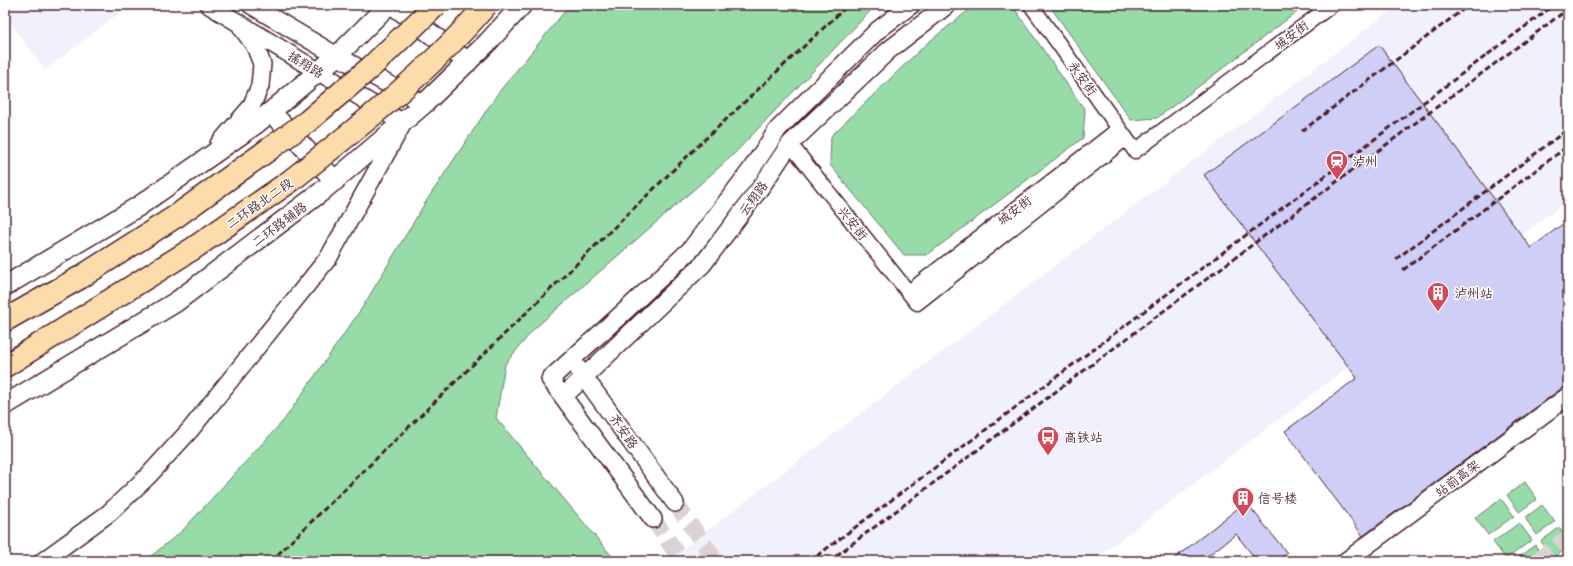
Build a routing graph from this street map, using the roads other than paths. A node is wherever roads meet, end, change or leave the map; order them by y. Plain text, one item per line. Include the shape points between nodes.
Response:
1 (209, 5) edge
2 (251, 5) edge
3 (388, 5) edge
4 (393, 5) edge
5 (436, 5) edge
6 (486, 5) edge
7 (522, 5) edge
8 (910, 5) edge
9 (947, 5) edge
10 (1031, 5) edge
11 (1332, 5) edge
12 (237, 22) junction
13 (337, 56) junction
14 (468, 62) junction
15 (320, 72) junction
16 (424, 104) junction
17 (271, 112) junction
18 (403, 123) junction
19 (1123, 133) junction
20 (790, 144) junction
21 (1135, 151) joint
22 (206, 159) junction
23 (335, 180) junction
24 (5, 286) edge
25 (913, 297) joint
26 (5, 320) edge
27 (572, 359) junction
28 (5, 366) edge
29 (584, 375) junction
30 (564, 396) junction
31 (1568, 396) edge
32 (5, 405) edge
33 (675, 503) tunnel mouth
34 (653, 520) tunnel mouth
35 (43, 561) edge
36 (1346, 561) edge

1 - 12 street, 摇翔路
2 - 13 street, 摇翔路
3 - 13 main road
4 - 14 main road
5 - 26 highway, bridge via 371,67 308,121 175,216 81,277
6 - 28 highway, 二环路北二段, bridge via 466,28 400,91 289,182 194,248
7 - 14 main road, 二环路辅路
8 - 27 street, 云翔路 via 878,30 778,129 691,248
9 - 20 street, 云翔路 via 889,50
10 - 19 street, 永安街
11 - 21 street, 城安街
12 - 15 street, 摇翔路
12 - 22 street via 255,46 262,64 260,86 251,107
13 - 15 main road
13 - 16 street, 摇翔路
14 - 16 main road, 二环路辅路
15 - 17 main road
15 - 18 street, 摇翔路
16 - 18 main road, 二环路辅路
17 - 22 main road
17 - 23 main road
18 - 23 main road, 二环路辅路
18 - 35 street via 329,257 190,430 148,476 109,513
19 - 21 street, 永安街
19 - 25 street, 城安街
20 - 25 street, 兴安街
20 - 29 street, 云翔路 via 703,264
22 - 24 main road via 139,206
23 - 32 main road, 二环路辅路 via 176,302
27 - 29 street, 齐安路
27 - 30 street, 云翔路 via 550,379
29 - 30 street, 云翔路
29 - 33 street, 齐安路
30 - 34 street
31 - 36 street, 站前高架

